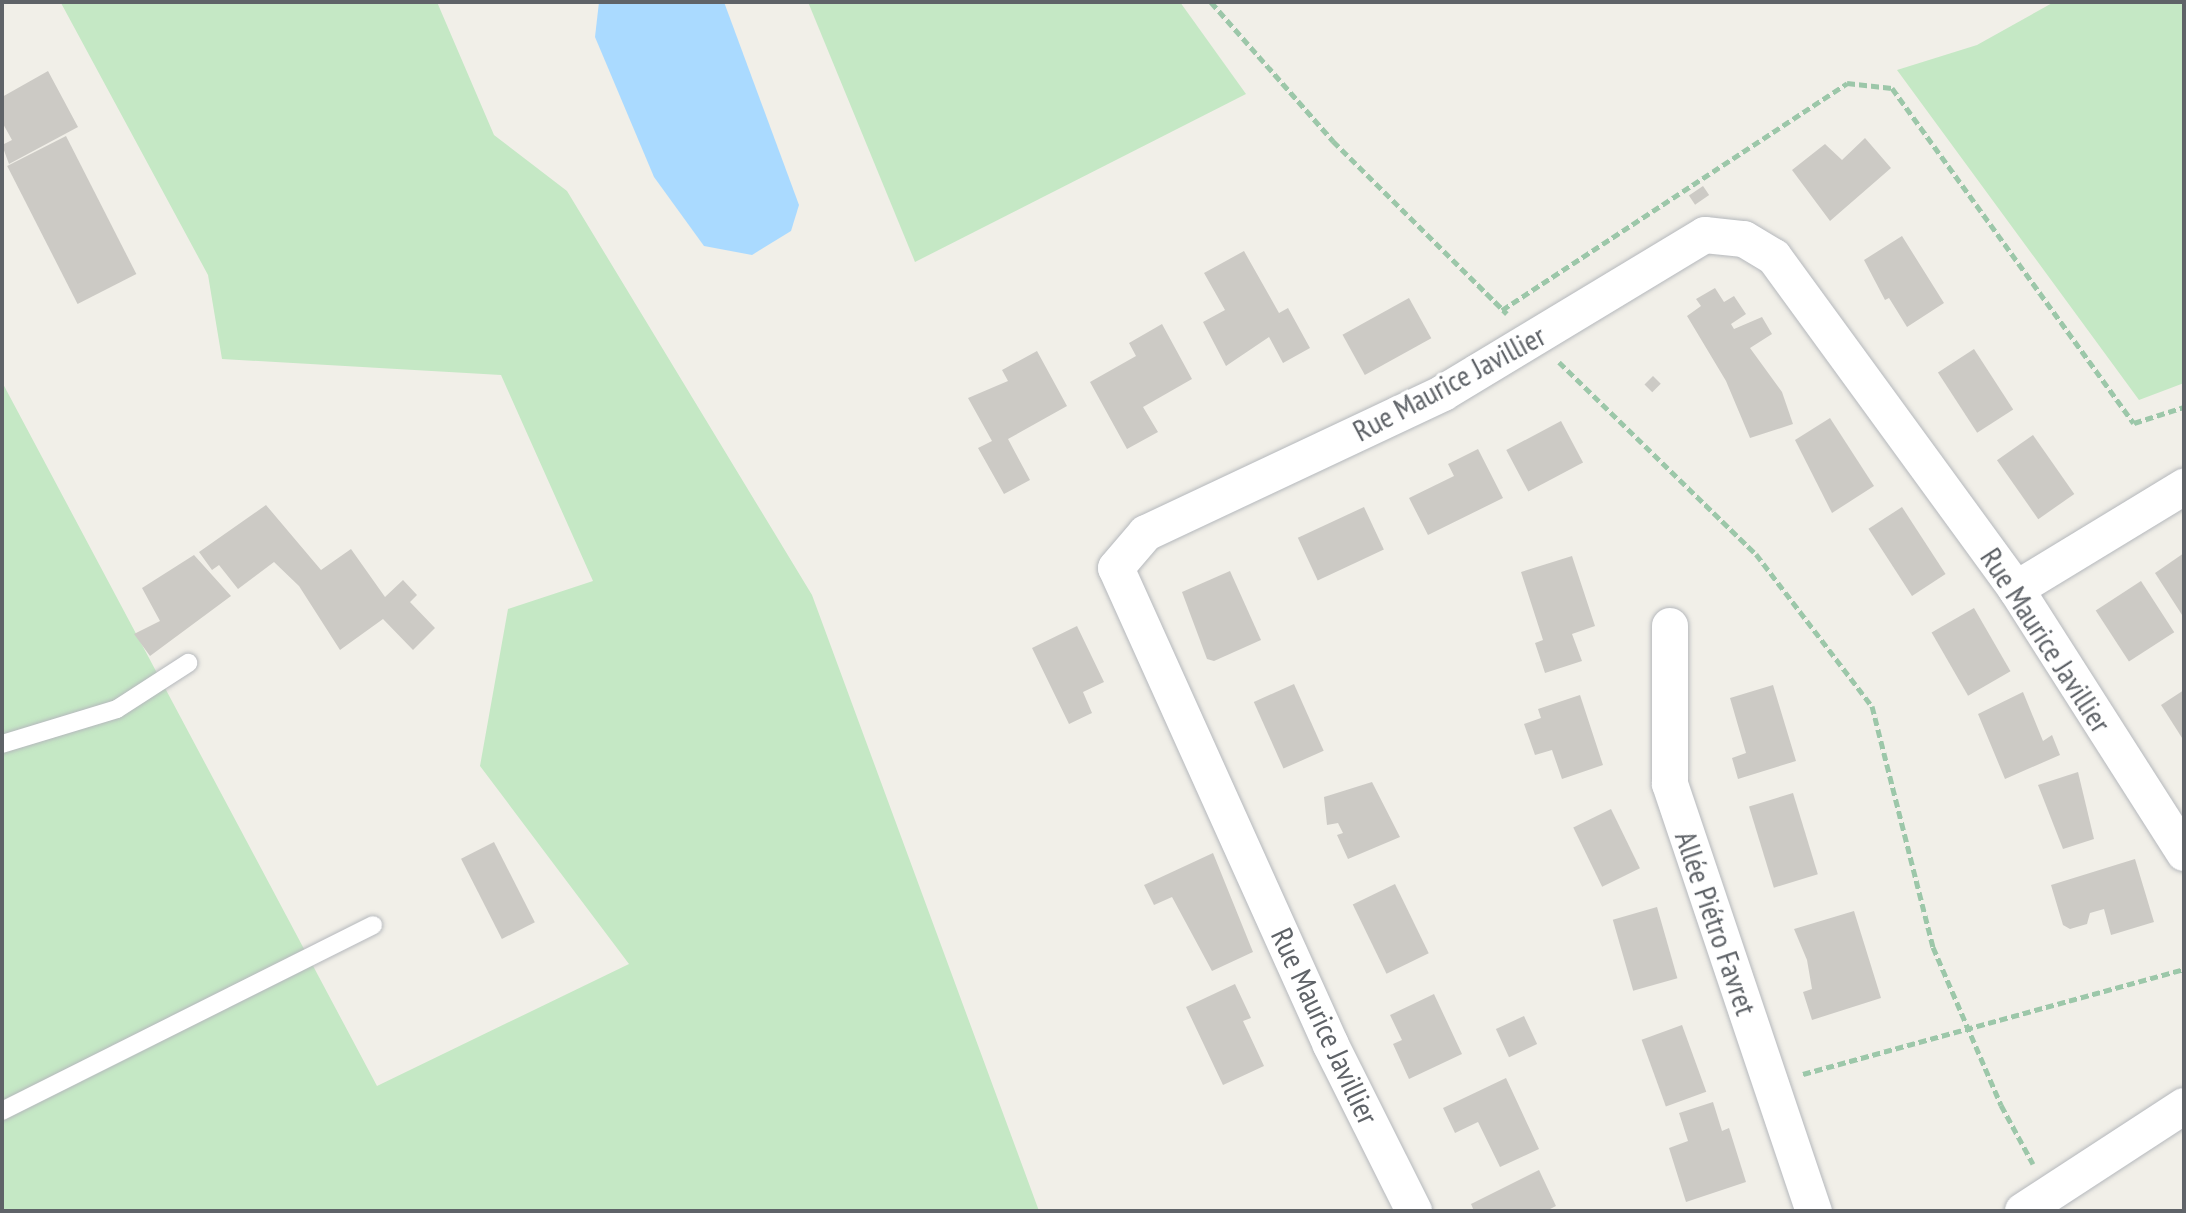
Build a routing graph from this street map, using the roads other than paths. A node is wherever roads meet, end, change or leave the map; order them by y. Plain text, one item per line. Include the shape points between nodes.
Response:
1 (2184, 487) edge
2 (2016, 589) junction
3 (1670, 626) dead end
4 (188, 663) dead end
5 (2, 744) edge
6 (2184, 853) edge
7 (373, 925) dead end
8 (2184, 1106) edge
9 (2, 1111) edge
10 (2036, 1202) edge
11 (1414, 1211) edge
12 (1814, 1211) edge

1 - 2 street
2 - 6 street, Rue Maurice Javillier
2 - 11 street, Rue Maurice Javillier via 1774,257 1744,239 1705,235 1443,393 1146,533 1116,568 1331,1045
3 - 12 street, Allée Piétro Favret via 1670,784
4 - 5 lane via 117,709
7 - 9 lane
8 - 10 street

